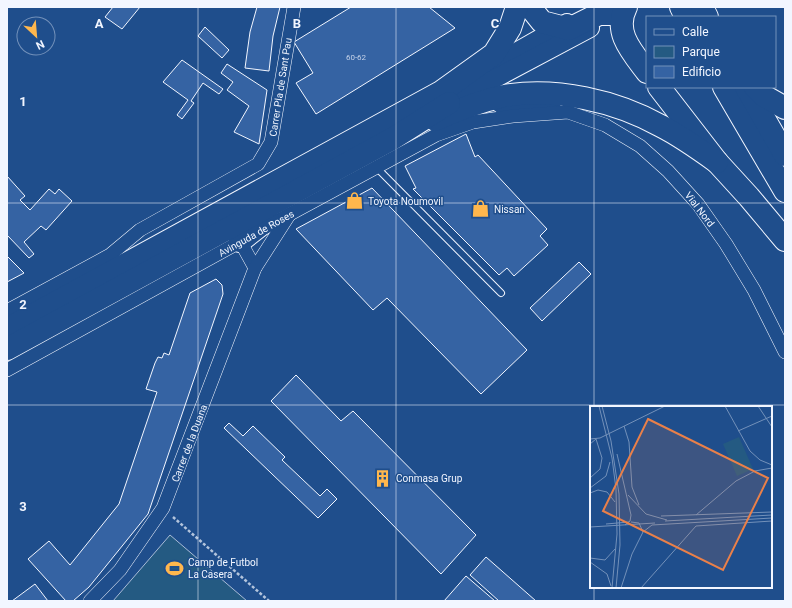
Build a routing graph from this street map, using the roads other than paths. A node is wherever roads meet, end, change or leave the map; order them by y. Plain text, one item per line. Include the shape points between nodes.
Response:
1 (294, 7) edge
2 (517, 7) edge
3 (530, 7) edge
4 (595, 7) edge
5 (623, 9) edge
6 (688, 11) edge
7 (704, 16) edge
8 (560, 27) junction
9 (646, 71) edge
10 (660, 88) edge
11 (725, 88) edge
12 (747, 88) edge
13 (755, 88) edge
14 (445, 97) junction
15 (785, 108) edge
16 (568, 112) junction
17 (513, 116) joint
18 (417, 128) junction
19 (392, 139) junction
20 (340, 147) junction
21 (785, 155) edge
22 (717, 162) junction
23 (377, 168) junction
24 (311, 184) junction
25 (785, 191) edge
26 (291, 213) junction
27 (785, 240) edge
28 (240, 241) junction
29 (110, 255) junction
30 (255, 268) junction
31 (502, 293) dead end
32 (7, 311) edge
33 (7, 329) edge
34 (7, 349) edge
35 (785, 352) edge
36 (7, 370) edge
37 (90, 601) edge

1 - 29 street, Carrer Pla de Sant Pau via 271,142 258,164 140,230
2 - 14 highway via 510,28 494,54
3 - 8 highway via 542,22
4 - 8 main road
5 - 8 highway via 600,14 570,29
5 - 9 highway via 623,36
5 - 14 main road
6 - 7 highway
8 - 14 main road via 466,81
10 - 22 highway
11 - 25 highway
12 - 21 highway
13 - 15 highway
14 - 19 highway
14 - 20 highway
16 - 17 street, Vial Nord
16 - 18 street, Vial Nord via 539,106 497,106 481,109 441,125
16 - 35 street, Vial Nord via 605,125 640,146 668,171 698,204 754,290
17 - 23 street, Avinguda de Roses via 473,122 436,135
18 - 19 highway
18 - 22 highway via 453,112 505,96 556,95 595,101 643,117 686,140
19 - 24 highway
20 - 29 highway via 284,161
20 - 33 highway
22 - 27 highway
23 - 26 street, Avinguda de Roses
23 - 31 lane
24 - 28 highway
24 - 34 highway
26 - 28 street, Avinguda de Roses
26 - 30 street, Carrer de la Duana
28 - 30 street
28 - 36 street, Avinguda de Roses
29 - 32 street
30 - 37 street, Carrer de la Duana via 163,508 120,570

